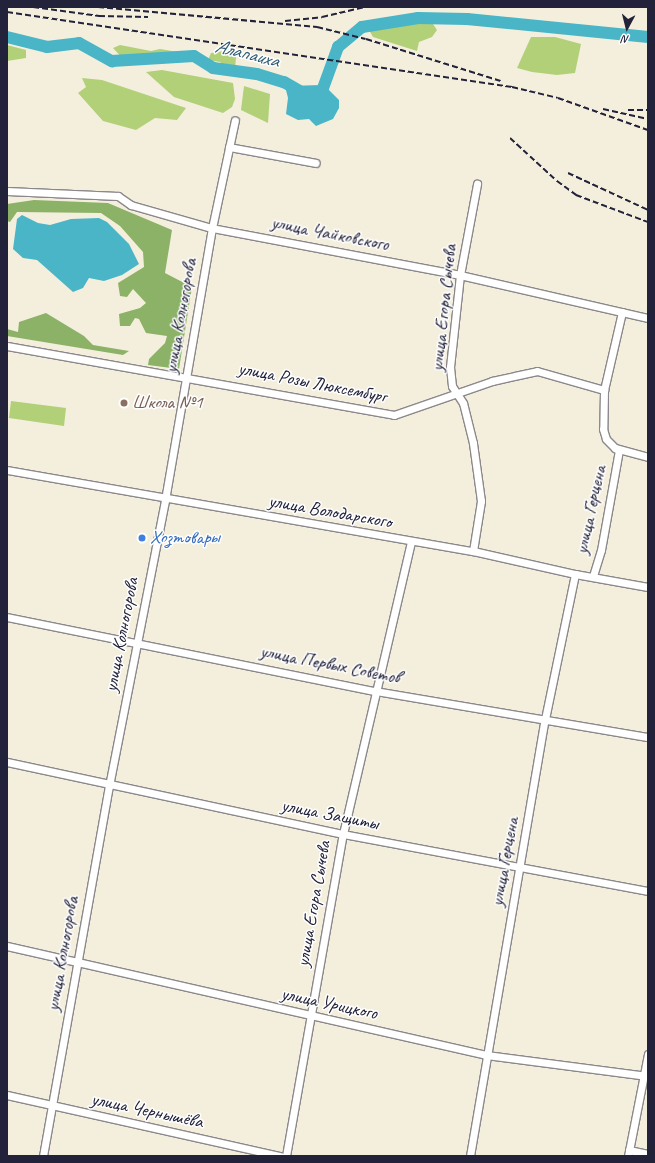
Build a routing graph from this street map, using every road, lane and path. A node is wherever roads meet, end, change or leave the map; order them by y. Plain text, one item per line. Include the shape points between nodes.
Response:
1 (235, 120) dead end
2 (228, 147) junction
3 (316, 163) dead end
4 (477, 184) dead end
5 (7, 191) edge
6 (212, 228) junction
7 (460, 275) junction
8 (622, 312) junction
9 (648, 318) edge
10 (7, 346) edge
11 (186, 376) junction
12 (604, 390) junction
13 (456, 394) junction
14 (619, 450) junction
15 (648, 456) edge
16 (7, 470) edge
17 (165, 500) junction
18 (411, 542) junction
19 (473, 551) junction
20 (575, 574) junction
21 (593, 576) junction
22 (648, 587) edge
23 (7, 617) edge
24 (136, 645) junction
25 (375, 691) junction
26 (546, 719) junction
27 (648, 737) edge
28 (7, 762) edge
29 (109, 786) junction
30 (343, 834) junction
31 (520, 869) junction
32 (648, 891) edge
33 (7, 946) edge
34 (78, 963) junction
35 (311, 1017) junction
36 (648, 1054) edge
37 (486, 1055) junction
38 (646, 1075) edge
39 (7, 1095) edge
40 (52, 1106) junction
41 (629, 1153) edge
42 (648, 1154) edge
43 (43, 1156) edge
44 (280, 1156) edge
45 (286, 1156) edge
46 (470, 1156) edge

1 - 2 street, улица Колногорова
2 - 3 street via 258,150
2 - 6 street, улица Колногорова
4 - 7 street, улица Егора Сычева
5 - 6 street, улица Чайковского via 118,196 131,205
6 - 7 street, улица Чайковского
6 - 11 street, улица Колногорова
7 - 8 street, улица Чайковского
7 - 13 street, улица Егора Сычева via 450,367
8 - 9 street, улица Чайковского
8 - 12 street, улица Герцена
10 - 11 street, улица Розы Люксембург
11 - 13 street, улица Розы Люксембург via 394,415
11 - 17 street, улица Колногорова
12 - 13 street, улица Розы Люксембург via 537,371
12 - 14 street, улица Герцена via 603,430 610,443
13 - 19 street, улица Егора Сычева via 463,403 473,443 482,502
14 - 15 street
14 - 21 street, улица Герцена via 601,550
16 - 17 street, улица Володарского
17 - 18 street, улица Володарского
17 - 24 street, улица Колногорова
18 - 19 street, улица Володарского
18 - 25 street, улица Егора Сычева
19 - 20 street, улица Володарского
20 - 21 street, улица Володарского
20 - 26 street, улица Герцена
21 - 22 street, улица Володарского
23 - 24 street, улица Первых Советов
24 - 25 street, улица Первых Советов
24 - 29 street, улица Колногорова
25 - 26 street, улица Первых Советов
25 - 30 street, улица Егора Сычева
26 - 27 street, улица Первых Советов
26 - 31 street, улица Герцена
28 - 29 street, улица Защиты
29 - 30 street, улица Защиты
29 - 34 street, улица Колногорова
30 - 31 street, улица Защиты
30 - 35 street, улица Егора Сычева
31 - 32 street, улица Защиты
31 - 37 street, улица Герцена
33 - 34 street, улица Урицкого
34 - 35 street, улица Урицкого
34 - 40 street, улица Колногорова
35 - 37 street, улица Урицкого
35 - 45 street, улица Егора Сычева
36 - 38 street
37 - 38 street, улица Урицкого
37 - 46 street, улица Герцена via 477,1128
38 - 41 street
39 - 40 street, улица Чернышёва
40 - 43 street, улица Колногорова
40 - 44 street, улица Чернышёва
41 - 42 street

